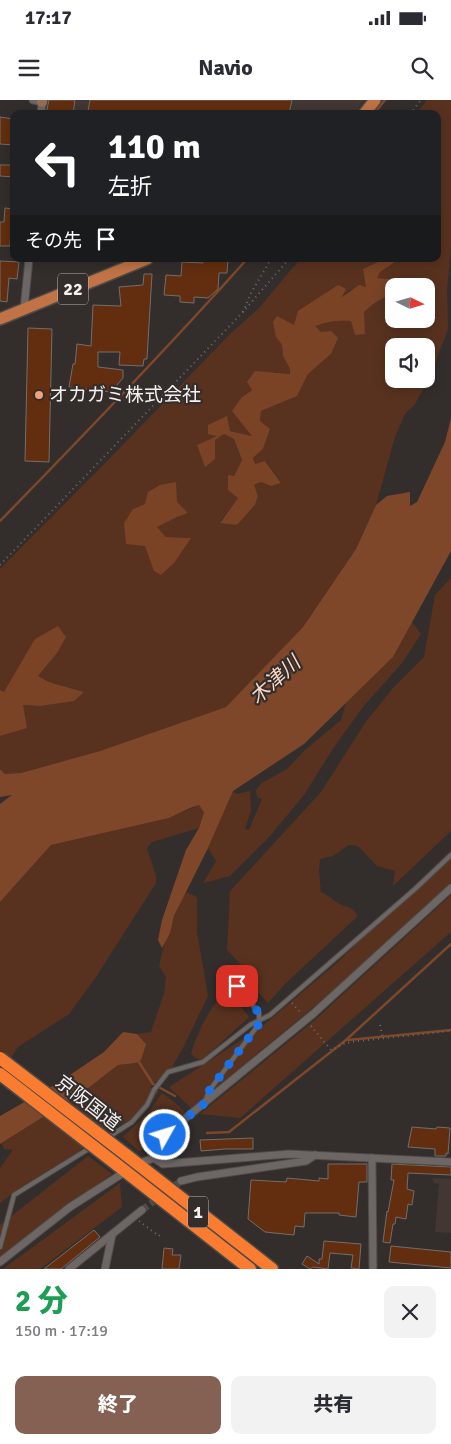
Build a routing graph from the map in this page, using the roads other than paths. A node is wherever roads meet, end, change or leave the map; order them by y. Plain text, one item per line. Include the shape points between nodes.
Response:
1 (375, 100) edge
2 (367, 110) edge
3 (29, 262) edge
4 (139, 262) edge
5 (24, 309) junction
6 (0, 320) edge
7 (451, 855) edge
8 (451, 888) edge
9 (237, 968) dead end
10 (259, 1021) junction
11 (0, 1058) edge
12 (0, 1074) edge
13 (205, 1103) junction
14 (316, 1155) junction
15 (154, 1158) junction
16 (372, 1158) junction
17 (451, 1162) edge
18 (126, 1163) junction
19 (181, 1181) tunnel mouth
20 (142, 1210) tunnel mouth
21 (112, 1235) junction
22 (0, 1247) edge
23 (0, 1262) edge
24 (69, 1269) edge
25 (105, 1269) edge
26 (250, 1269) edge
27 (272, 1269) edge
28 (373, 1269) edge

1 - 2 main road
3 - 5 street
4 - 5 main road, 22
5 - 6 main road, 22
7 - 10 lane via 276,1010
8 - 13 street via 313,1014
9 - 10 lane via 237,986 259,1013
10 - 13 lane via 255,1031 209,1091
10 - 22 lane via 203,1062 168,1072 132,1122 14,1195
11 - 18 highway, 京阪国道 / 1, bridge
12 - 18 highway, 京阪国道 / 1, bridge
13 - 15 street via 165,1135
14 - 15 street via 274,1154 162,1164
14 - 16 street
14 - 19 street via 306,1162
15 - 18 street
16 - 17 street
16 - 28 street
18 - 23 street
18 - 26 highway, 京阪国道 / 1
18 - 27 highway, 京阪国道 / 1
20 - 21 street
21 - 24 street
21 - 25 street

